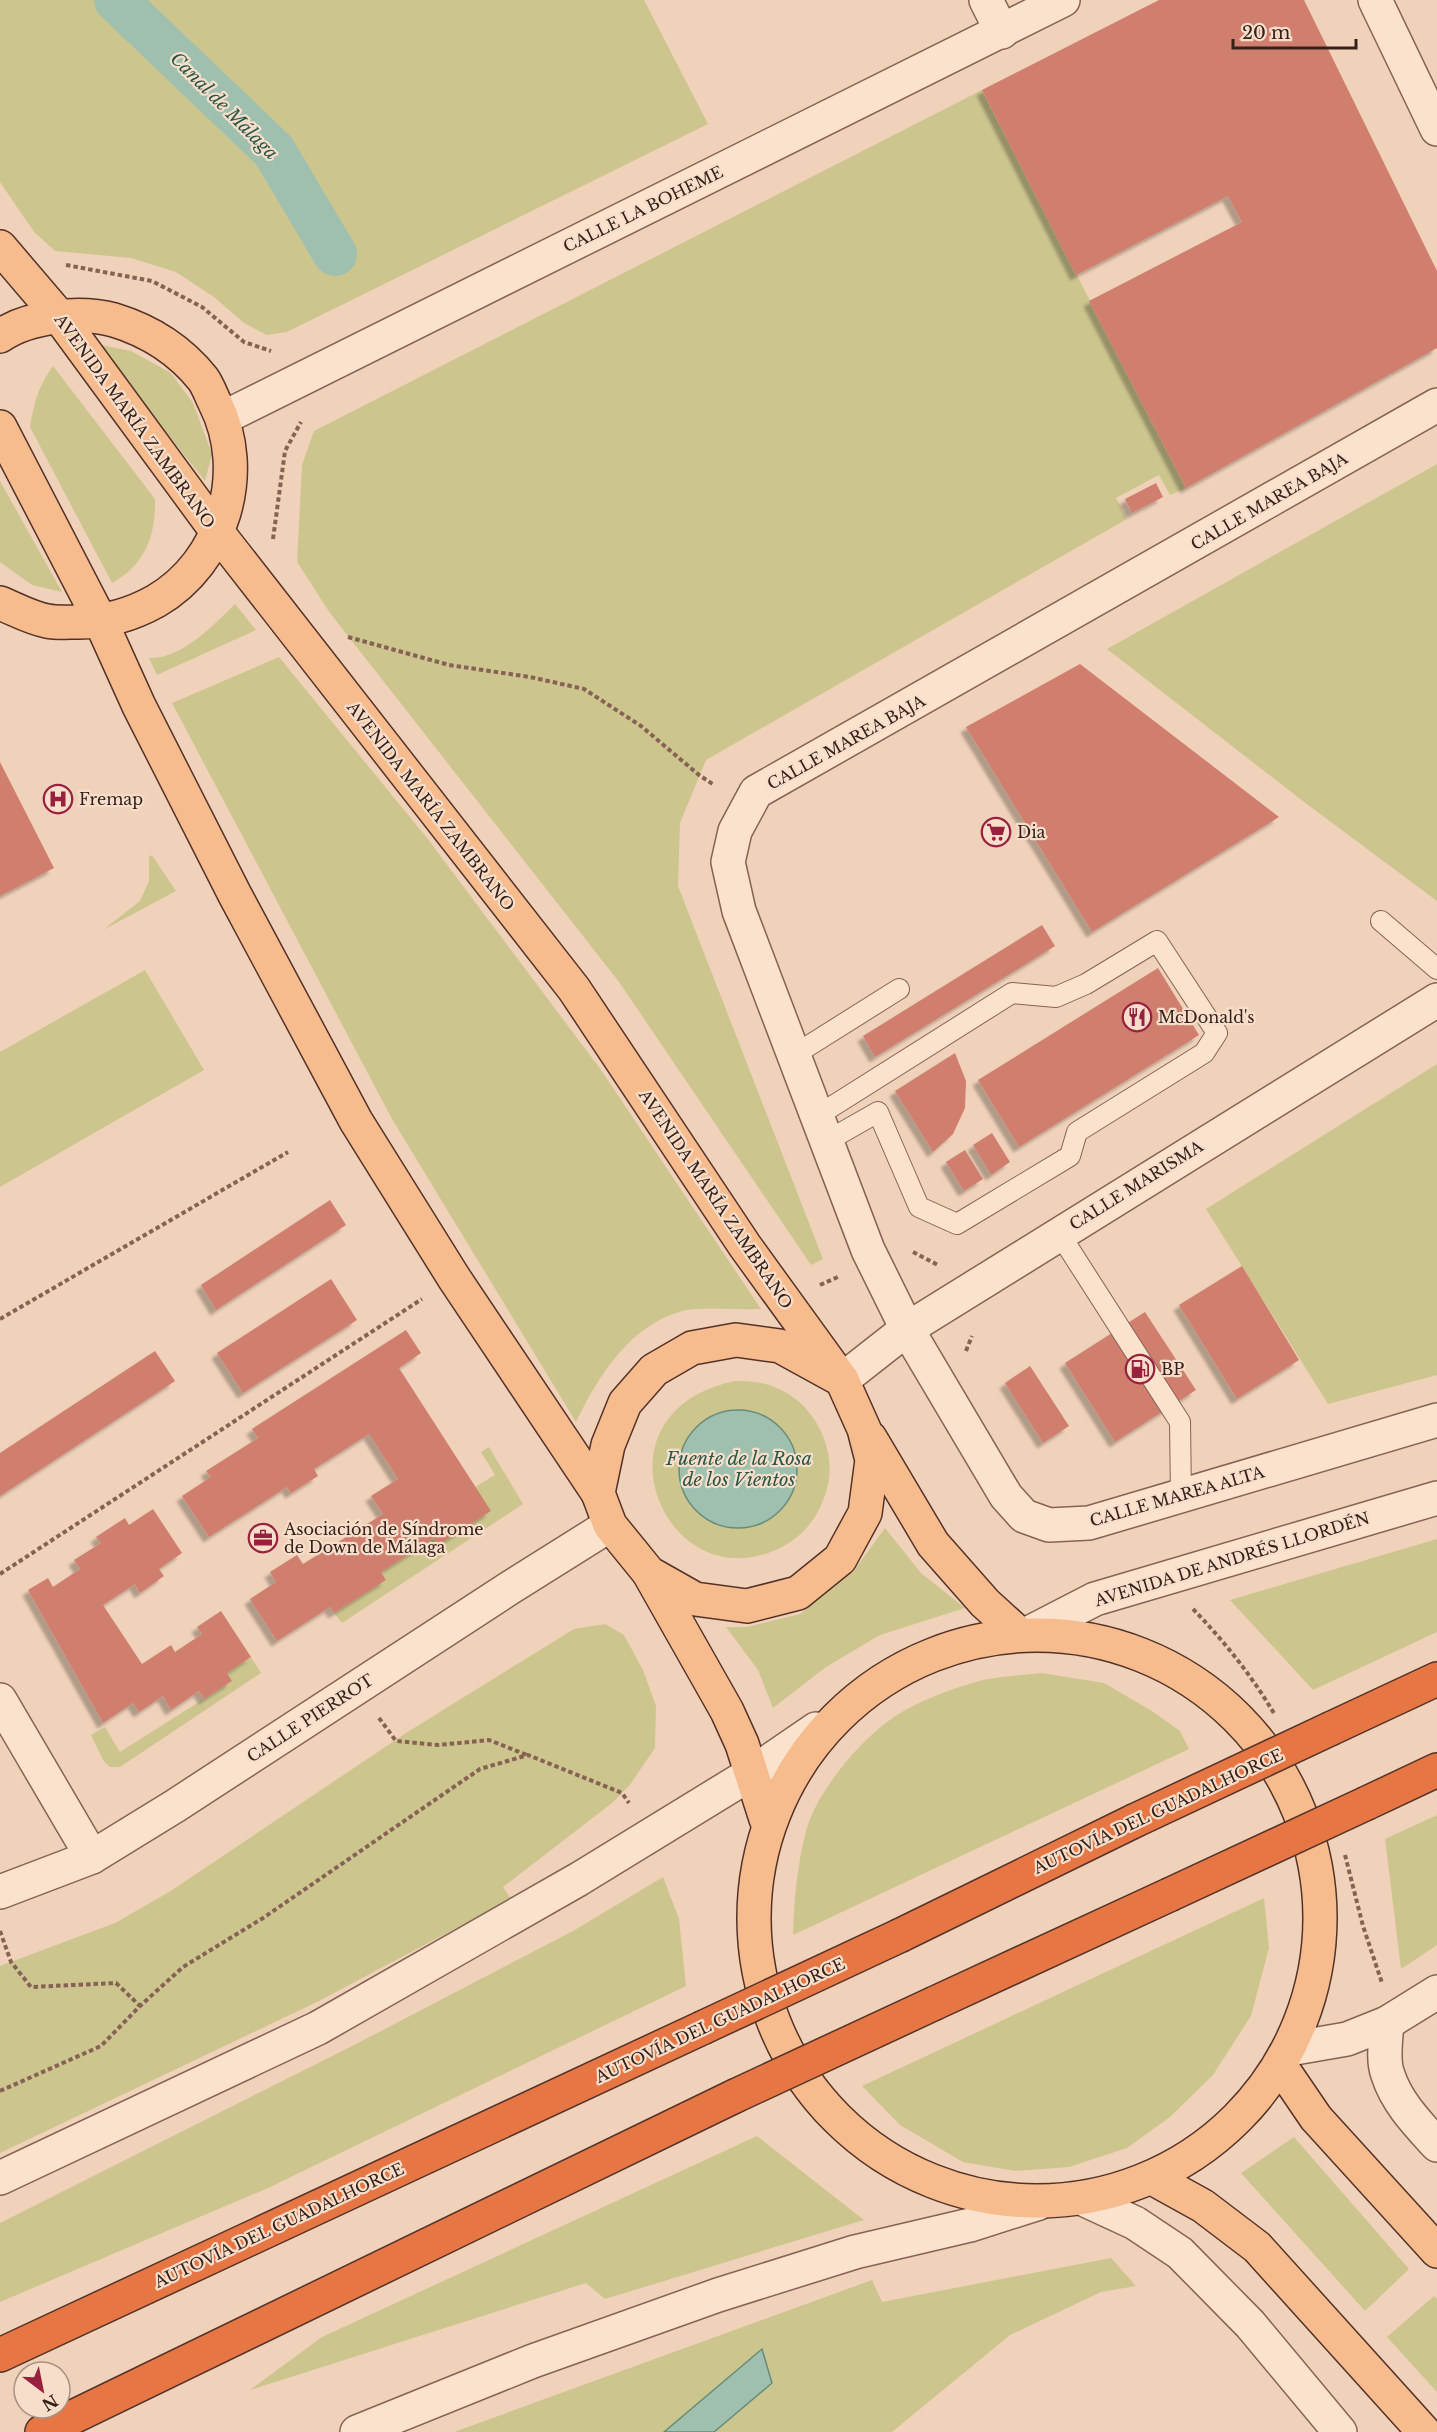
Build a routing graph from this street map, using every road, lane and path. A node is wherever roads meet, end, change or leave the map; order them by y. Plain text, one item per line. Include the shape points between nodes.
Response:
1 (986, 0) edge
2 (1063, 0) edge
3 (1375, 0) edge
4 (1002, 32) junction
5 (1437, 129) edge
6 (0, 247) edge
7 (64, 265) dead end
8 (58, 315) junction
9 (0, 336) edge
10 (296, 381) junction
11 (1437, 405) edge
12 (223, 418) junction
13 (0, 427) edge
14 (218, 533) junction
15 (275, 547) dead end
16 (0, 603) edge
17 (101, 622) junction
18 (337, 637) dead end
19 (714, 785) dead end
20 (1381, 921) dead end
21 (1437, 969) edge
22 (899, 989) dead end
23 (1437, 1000) edge
24 (794, 1055) junction
25 (822, 1129) junction
26 (288, 1152) dead end
27 (1059, 1233) junction
28 (874, 1261) junction
29 (454, 1278) junction
30 (981, 1282) junction
31 (816, 1287) dead end
32 (0, 1319) edge
33 (975, 1328) dead end
34 (907, 1329) junction
35 (964, 1357) dead end
36 (842, 1380) junction
37 (1437, 1420) edge
38 (864, 1429) junction
39 (598, 1493) junction
40 (1181, 1496) junction
41 (1437, 1498) edge
42 (610, 1526) junction
43 (649, 1573) junction
44 (0, 1574) edge
45 (1166, 1577) junction
46 (1025, 1632) junction
47 (1437, 1679) edge
48 (356, 1687) junction
49 (0, 1700) edge
50 (1279, 1722) dead end
51 (816, 1729) junction
52 (528, 1755) junction
53 (1437, 1770) edge
54 (752, 1773) junction
55 (766, 1819) junction
56 (654, 1834) junction
57 (1341, 1845) dead end
58 (92, 1857) junction
59 (0, 1892) edge
60 (0, 1931) edge
61 (1437, 1992) edge
62 (140, 2006) junction
63 (1391, 2021) junction
64 (1289, 2060) junction
65 (0, 2091) edge
66 (1437, 2145) edge
67 (0, 2178) edge
68 (1156, 2180) junction
69 (1083, 2199) junction
70 (1040, 2203) junction
71 (1437, 2251) edge
72 (0, 2355) edge
73 (42, 2432) edge
74 (357, 2432) edge
75 (1340, 2432) edge
76 (1424, 2432) edge

1 - 4 street
2 - 4 street, CALLE LA BOHEME
3 - 5 street
4 - 10 street, CALLE LA BOHEME
6 - 8 main road, AVENIDA MARÍA ZAMBRANO
7 - 10 path via 152,281 202,307 244,342 283,355
8 - 9 main road
8 - 12 main road via 100,316 140,328 175,350 204,380
8 - 14 main road, AVENIDA MARÍA ZAMBRANO
10 - 12 street, CALLE LA BOHEME
10 - 15 path via 309,408 285,451 273,537
11 - 24 street, CALLE MAREA BAJA via 756,792 735,831 728,862 739,910
12 - 14 main road via 231,456 229,495
13 - 17 main road
14 - 17 main road via 198,565 171,592 137,612
14 - 36 main road, AVENIDA MARÍA ZAMBRANO via 574,989 745,1246
16 - 17 main road via 48,621
17 - 29 main road via 240,906 356,1121
18 - 19 path via 449,665 584,688 641,726
20 - 21 lane
22 - 24 lane
23 - 27 street, CALLE MARISMA
24 - 25 street, CALLE MAREA BAJA
25 - 25 lane via 878,1112 918,1207 957,1224 1070,1156 1077,1132 1204,1053 1216,1033 1157,941 1086,984 1056,997 1012,993 862,1089
25 - 28 street, CALLE MAREA BAJA
26 - 32 path
27 - 30 street, CALLE MARISMA
27 - 40 lane via 1180,1422
28 - 30 path via 906,1248 938,1265 969,1262
28 - 31 path
28 - 34 street, CALLE MAREA BAJA
29 - 39 main road
29 - 44 path
30 - 34 street, CALLE MARISMA
33 - 35 path
34 - 36 street, CALLE MARISMA
34 - 40 street, CALLE MAREA ALTA via 1006,1496 1024,1516 1049,1525 1089,1523
36 - 38 main road, AVENIDA MARÍA ZAMBRANO
36 - 39 main road via 780,1346 736,1340 692,1348 654,1370 625,1403 608,1445
37 - 40 street, CALLE MAREA ALTA
38 - 43 main road via 872,1460 865,1513 840,1559 798,1593 747,1606 716,1602 694,1599
38 - 46 main road via 933,1544 985,1603
39 - 42 main road
41 - 45 street, AVENIDA DE ANDRÉS LLORDÉN
42 - 43 main road
42 - 48 street, CALLE PIERROT
43 - 54 main road via 727,1711
45 - 46 street, AVENIDA DE ANDRÉS LLORDÉN via 1095,1599
45 - 50 path via 1222,1639
46 - 51 main road via 957,1642 908,1662 856,1695
46 - 64 main road via 1078,1637 1150,1664 1234,1722 1276,1773 1300,1816 1318,1879 1322,1936 1313,1988
47 - 72 highway, AUTOVÍA DEL GUADALHORCE, bridge via 901,1935
48 - 52 path via 396,1741 438,1745 489,1740
48 - 58 street, CALLE PIERROT
49 - 58 street
51 - 54 street
51 - 55 main road via 789,1762
52 - 56 path via 622,1793
52 - 62 path via 480,1769 263,1918 183,1967
53 - 73 highway, bridge via 735,2096
54 - 55 main road
54 - 56 street
55 - 70 main road via 754,1894 753,1934 759,1978 775,2021 812,2077 844,2117 874,2144 928,2177 957,2188
56 - 67 street via 318,2028
57 - 63 path
58 - 59 street, CALLE PIERROT
60 - 62 path via 11,1962 31,1987 116,1983
61 - 63 street
62 - 65 path via 101,2046
63 - 64 street
63 - 66 street via 1385,2047 1387,2074 1403,2105
64 - 68 main road via 1267,2096 1235,2129
64 - 71 main road via 1316,2118
68 - 69 main road
68 - 76 main road via 1203,2206 1257,2247
69 - 70 main road
69 - 75 street via 1135,2223 1180,2253 1250,2324
70 - 74 street via 970,2225 855,2252 718,2295 533,2361

